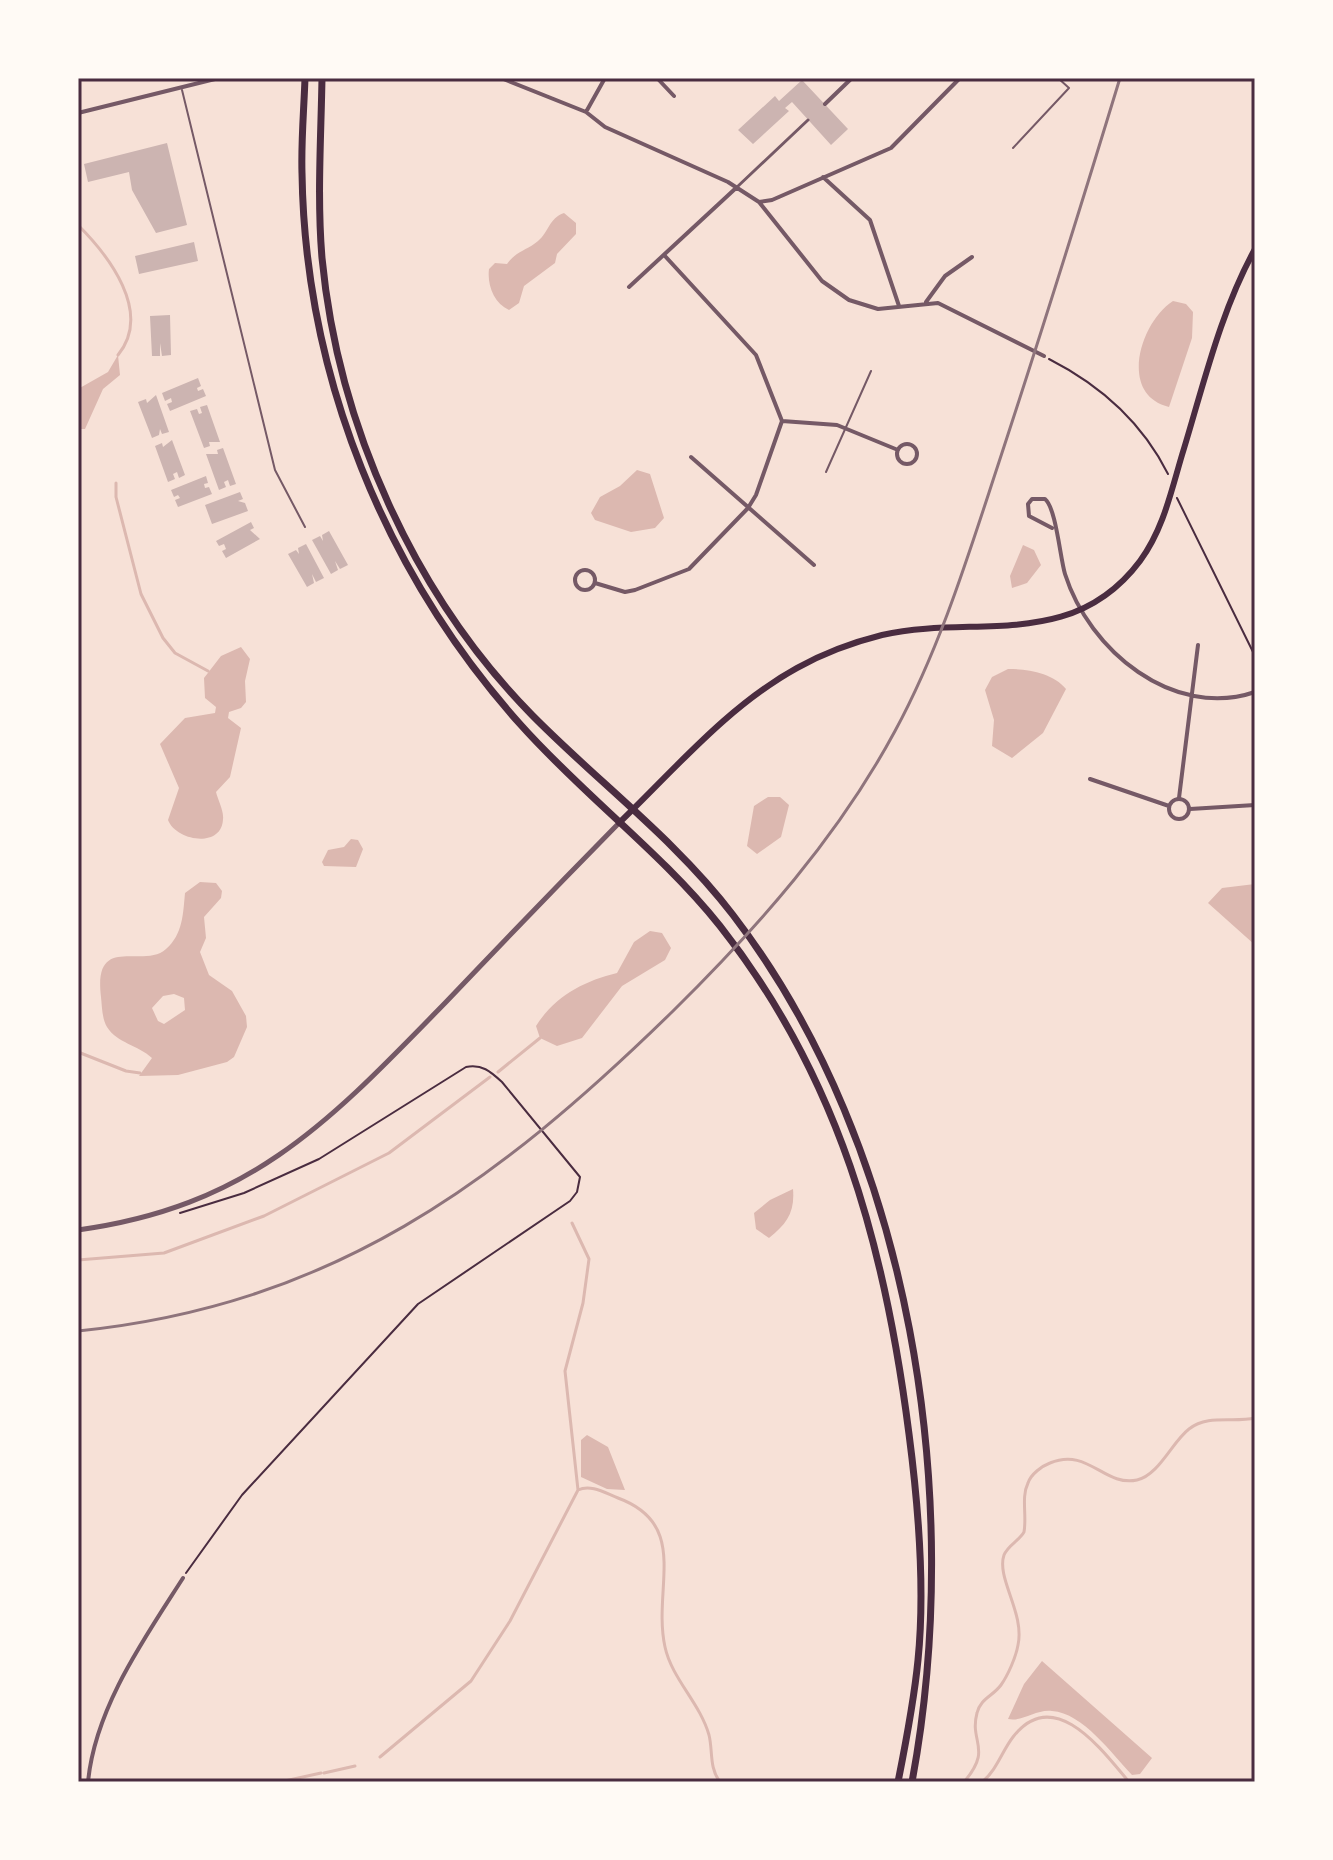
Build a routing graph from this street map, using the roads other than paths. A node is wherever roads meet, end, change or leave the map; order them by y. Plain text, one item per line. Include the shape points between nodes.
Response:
1 (219, 78) edge
2 (305, 78) edge
3 (322, 78) edge
4 (501, 78) edge
5 (605, 78) edge
6 (657, 78) edge
7 (852, 78) edge
8 (960, 78) edge
9 (1058, 78) edge
10 (182, 88) junction
11 (674, 96) dead end
12 (825, 104) dead end
13 (586, 112) junction
14 (78, 113) edge
15 (808, 120) dead end
16 (1013, 148) dead end
17 (823, 177) junction
18 (736, 188) junction
19 (759, 202) junction
20 (1255, 249) edge
21 (664, 255) junction
22 (972, 257) dead end
23 (629, 287) dead end
24 (926, 302) junction
25 (899, 306) junction
26 (1044, 356) dead end
27 (871, 371) dead end
28 (782, 421) junction
29 (845, 428) junction
30 (898, 450) junction
31 (691, 457) dead end
32 (826, 472) dead end
33 (748, 508) junction
34 (305, 527) dead end
35 (1052, 528) junction
36 (814, 565) dead end
37 (595, 583) junction
38 (1082, 609) junction
39 (1198, 645) dead end
40 (1255, 692) edge
41 (1192, 698) junction
42 (1090, 779) dead end
43 (1179, 798) junction
44 (1255, 805) edge
45 (1169, 806) junction
46 (1189, 809) junction
47 (633, 810) junction
48 (619, 823) junction
49 (78, 1230) edge
50 (183, 1578) road end
51 (88, 1782) edge
52 (898, 1782) edge
53 (912, 1782) edge

1 - 10 street
2 - 48 main road via 302,171 309,262 320,333 360,471 393,541 446,630 521,726
3 - 47 main road via 322,260 350,399 372,466 433,586 497,677
4 - 13 street
5 - 13 street
6 - 11 street
7 - 12 street
8 - 17 street via 891,148
9 - 16 lane via 1069,88
10 - 14 street
10 - 34 lane via 275,470
13 - 18 street via 605,127
15 - 18 street
17 - 19 street
17 - 25 street via 870,220
18 - 19 street
18 - 21 street
19 - 25 street via 832,291 863,306
20 - 38 main road via 1211,359 1160,528 1115,588
21 - 23 street
21 - 28 street via 756,355
22 - 24 street via 945,276
24 - 25 street
24 - 26 street via 938,303
27 - 29 lane
28 - 29 street
28 - 33 street
29 - 30 street
29 - 32 lane
30 - 30 street via 903,463 916,457 912,445
31 - 33 street
33 - 36 street
33 - 37 street via 689,569 625,592
35 - 35 street via 1049,502 1032,499 1029,516
35 - 38 street
37 - 37 street via 581,590 575,576 586,569
38 - 41 street via 1130,667
38 - 47 main road via 1022,626 883,635 798,667 698,744
39 - 41 street
40 - 41 street
41 - 43 street
42 - 45 street
43 - 45 street
43 - 46 street
44 - 46 street
45 - 46 street via 1170,815 1179,819
47 - 48 main road
47 - 53 main road via 703,879 768,964 834,1085 880,1209 920,1381 933,1509 930,1658
48 - 49 street via 353,1097 300,1142 261,1168 182,1206
48 - 52 main road via 720,927 792,1033 823,1093 868,1220 890,1300 918,1501 919,1658
50 - 51 street via 123,1677 98,1739

